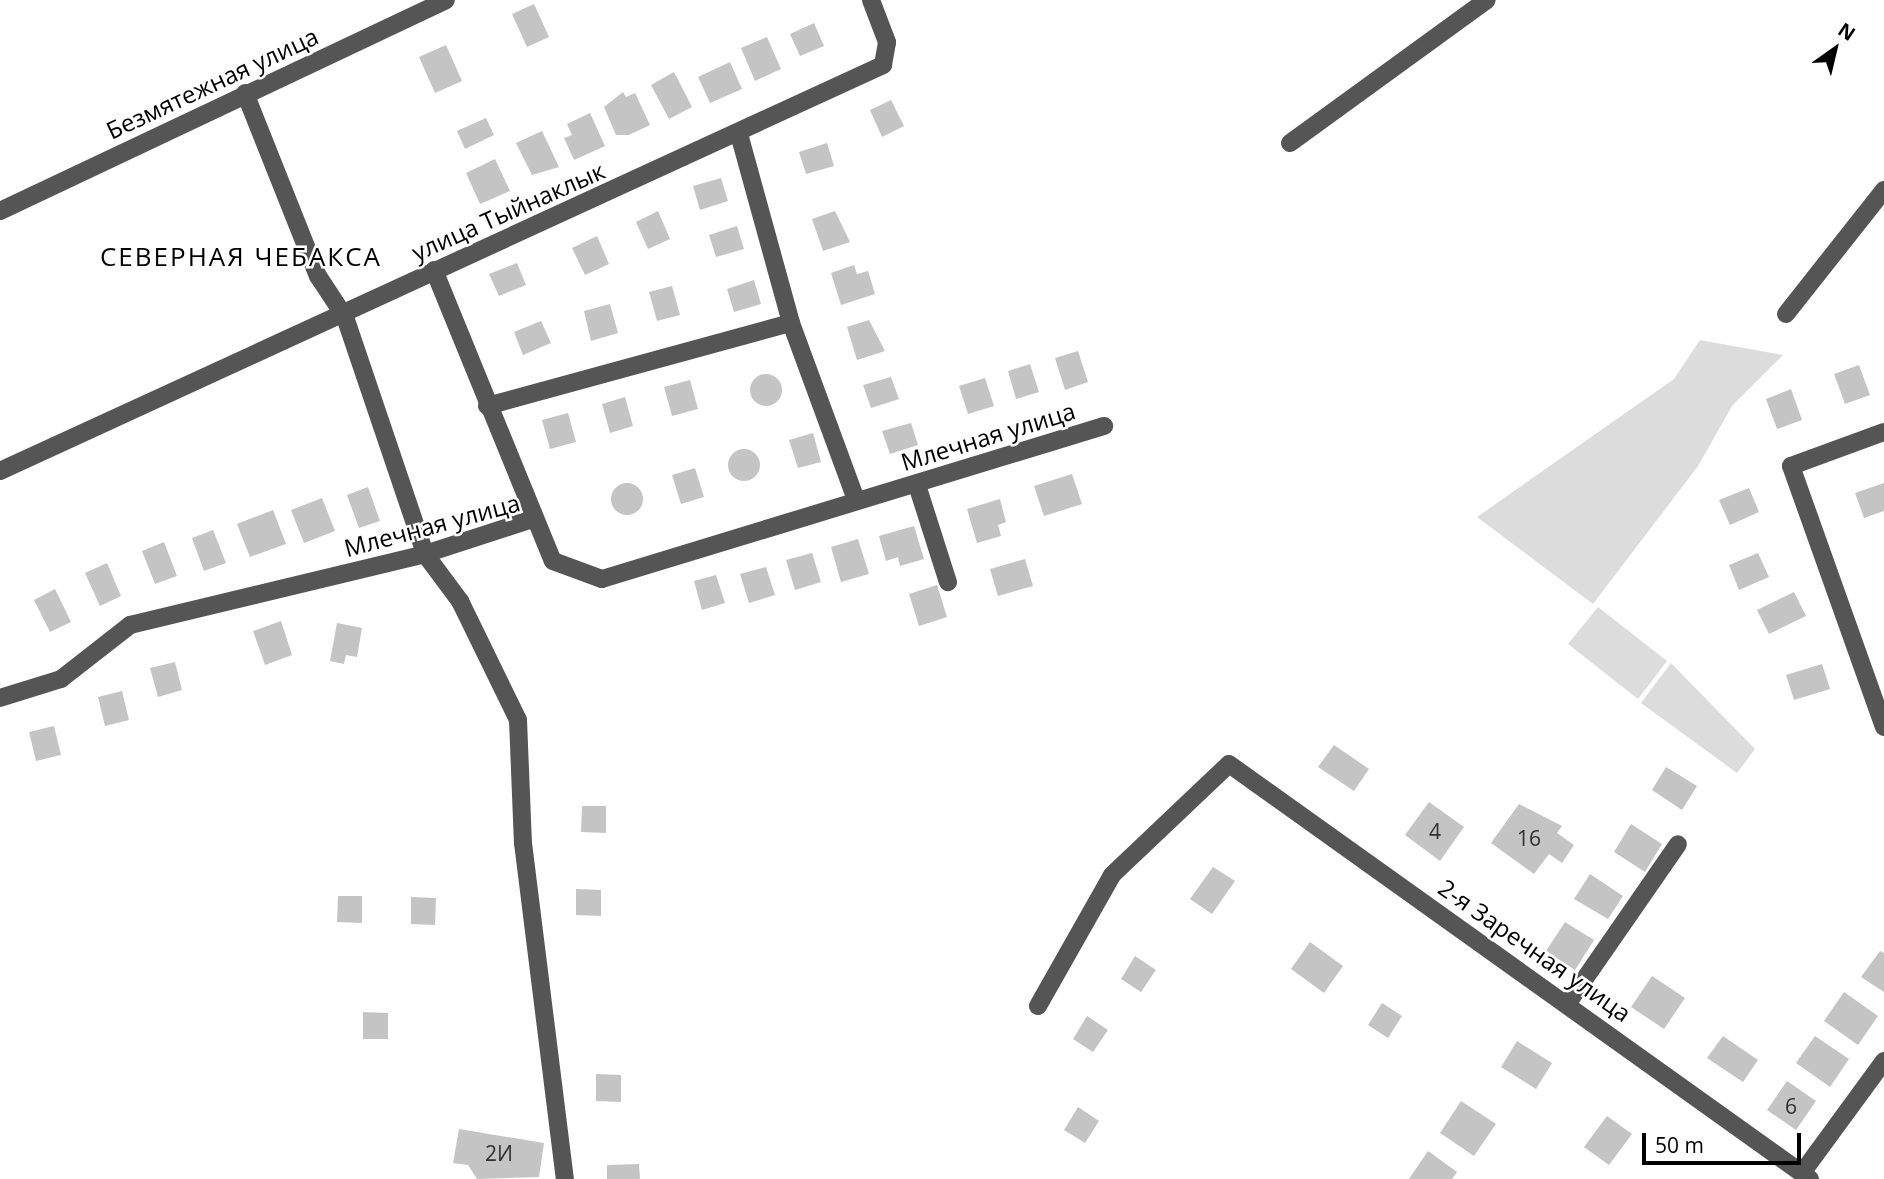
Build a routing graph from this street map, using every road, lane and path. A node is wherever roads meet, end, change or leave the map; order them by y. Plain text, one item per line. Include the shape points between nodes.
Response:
1 (446, 0) edge
2 (871, 0) edge
3 (1487, 0) edge
4 (245, 93) junction
5 (739, 134) junction
6 (1290, 144) dead end
7 (1884, 191) edge
8 (0, 211) edge
9 (434, 270) junction
10 (1786, 314) dead end
11 (345, 317) junction
12 (791, 323) junction
13 (487, 406) junction
14 (1104, 426) dead end
15 (1884, 432) edge
16 (0, 471) edge
17 (917, 485) junction
18 (855, 497) junction
19 (533, 519) junction
20 (425, 554) junction
21 (948, 582) dead end
22 (0, 698) edge
23 (1884, 727) edge
24 (1678, 844) dead end
25 (1568, 1003) junction
26 (1038, 1006) dead end
27 (1884, 1061) edge
28 (1806, 1176) edge
29 (565, 1179) edge

1 - 4 street, Безмятежная улица
2 - 5 street, улица Тыйнаклык via 887,42 883,65
3 - 6 street
4 - 8 street, Безмятежная улица
4 - 11 street via 318,276
5 - 9 street, улица Тыйнаклык
5 - 12 street
7 - 10 street
9 - 11 street, улица Тыйнаклык
9 - 13 street
11 - 16 street, улица Тыйнаклык
11 - 20 street
12 - 13 street
12 - 18 street
13 - 19 street
14 - 17 street, Млечная улица
15 - 23 street via 1791,466
17 - 18 street, Млечная улица
17 - 21 street
18 - 19 street, Млечная улица via 602,579 552,561
19 - 20 street, Млечная улица
20 - 22 street, Млечная улица via 130,625 61,679
20 - 29 street via 460,601 518,720 523,843
24 - 25 street
25 - 26 street, 2-я Заречная улица via 1229,764 1112,875
25 - 28 street, 2-я Заречная улица
27 - 28 street

